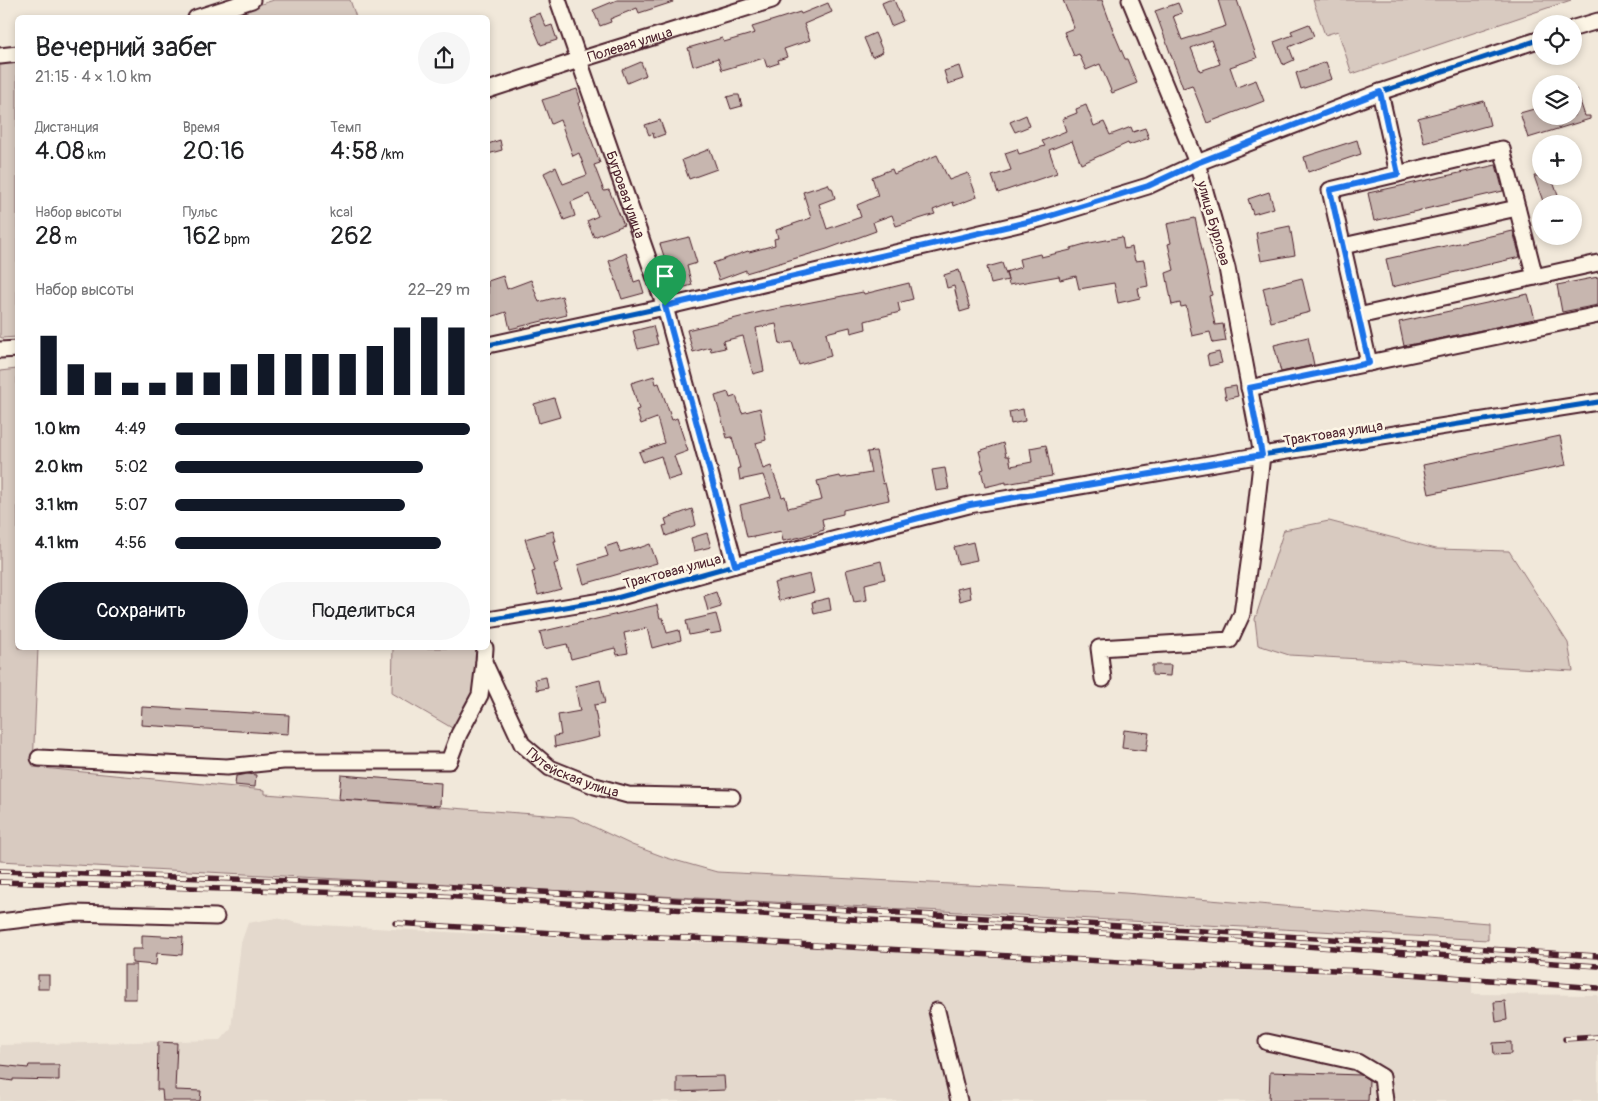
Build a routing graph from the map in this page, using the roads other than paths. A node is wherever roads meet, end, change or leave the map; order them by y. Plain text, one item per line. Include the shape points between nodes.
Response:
1 (252, 0) edge
2 (558, 0) edge
3 (772, 0) edge
4 (1130, 0) edge
5 (205, 15) edge
6 (1598, 21) edge
7 (1582, 26) edge
8 (1532, 42) edge
9 (15, 54) edge
10 (0, 56) edge
11 (579, 60) junction
12 (490, 89) edge
13 (1380, 92) junction
14 (1197, 163) junction
15 (1398, 174) junction
16 (1517, 208) junction
17 (1343, 246) junction
18 (1598, 263) edge
19 (1535, 277) junction
20 (665, 306) junction
21 (1358, 316) junction
22 (1598, 316) edge
23 (490, 344) edge
24 (15, 349) edge
25 (0, 350) edge
26 (1369, 363) junction
27 (1249, 388) junction
28 (1598, 402) edge
29 (1262, 455) junction
30 (735, 565) junction
31 (490, 620) edge
32 (484, 655) edge
33 (1104, 679) dead end
34 (39, 758) dead end
35 (732, 797) dead end
36 (216, 917) dead end
37 (0, 922) edge
38 (938, 1011) dead end
39 (1267, 1042) dead end
40 (959, 1101) edge
41 (1385, 1101) edge

1 - 5 street
2 - 11 street, Бугровая улица
3 - 11 street, Полевая улица
4 - 14 street, улица Бурлова
6 - 7 street
8 - 13 street
9 - 10 street
11 - 12 street, Полевая улица
11 - 20 street, Бугровая улица
13 - 14 street
13 - 15 street
14 - 20 street via 1148,186 1040,219
14 - 27 street, улица Бурлова via 1227,268
15 - 16 street via 1502,149
15 - 17 street via 1330,190
16 - 17 street
16 - 19 street
17 - 21 street
18 - 19 street
19 - 21 street
20 - 23 street
20 - 30 street, Бугровая улица
21 - 26 street
22 - 26 street
24 - 25 street
26 - 27 street
27 - 29 street, улица Бурлова
28 - 29 street, Трактовая улица
29 - 30 street, Трактовая улица via 970,505
29 - 33 street, улица Бурлова via 1242,614 1230,640 1099,648
30 - 31 street, Трактовая улица via 612,599
32 - 34 street via 480,695 449,761 283,761 226,767
32 - 35 street, Путейская улица via 522,744 550,768 628,795
36 - 37 street via 74,913
38 - 40 street
39 - 41 street via 1357,1062 1382,1078

